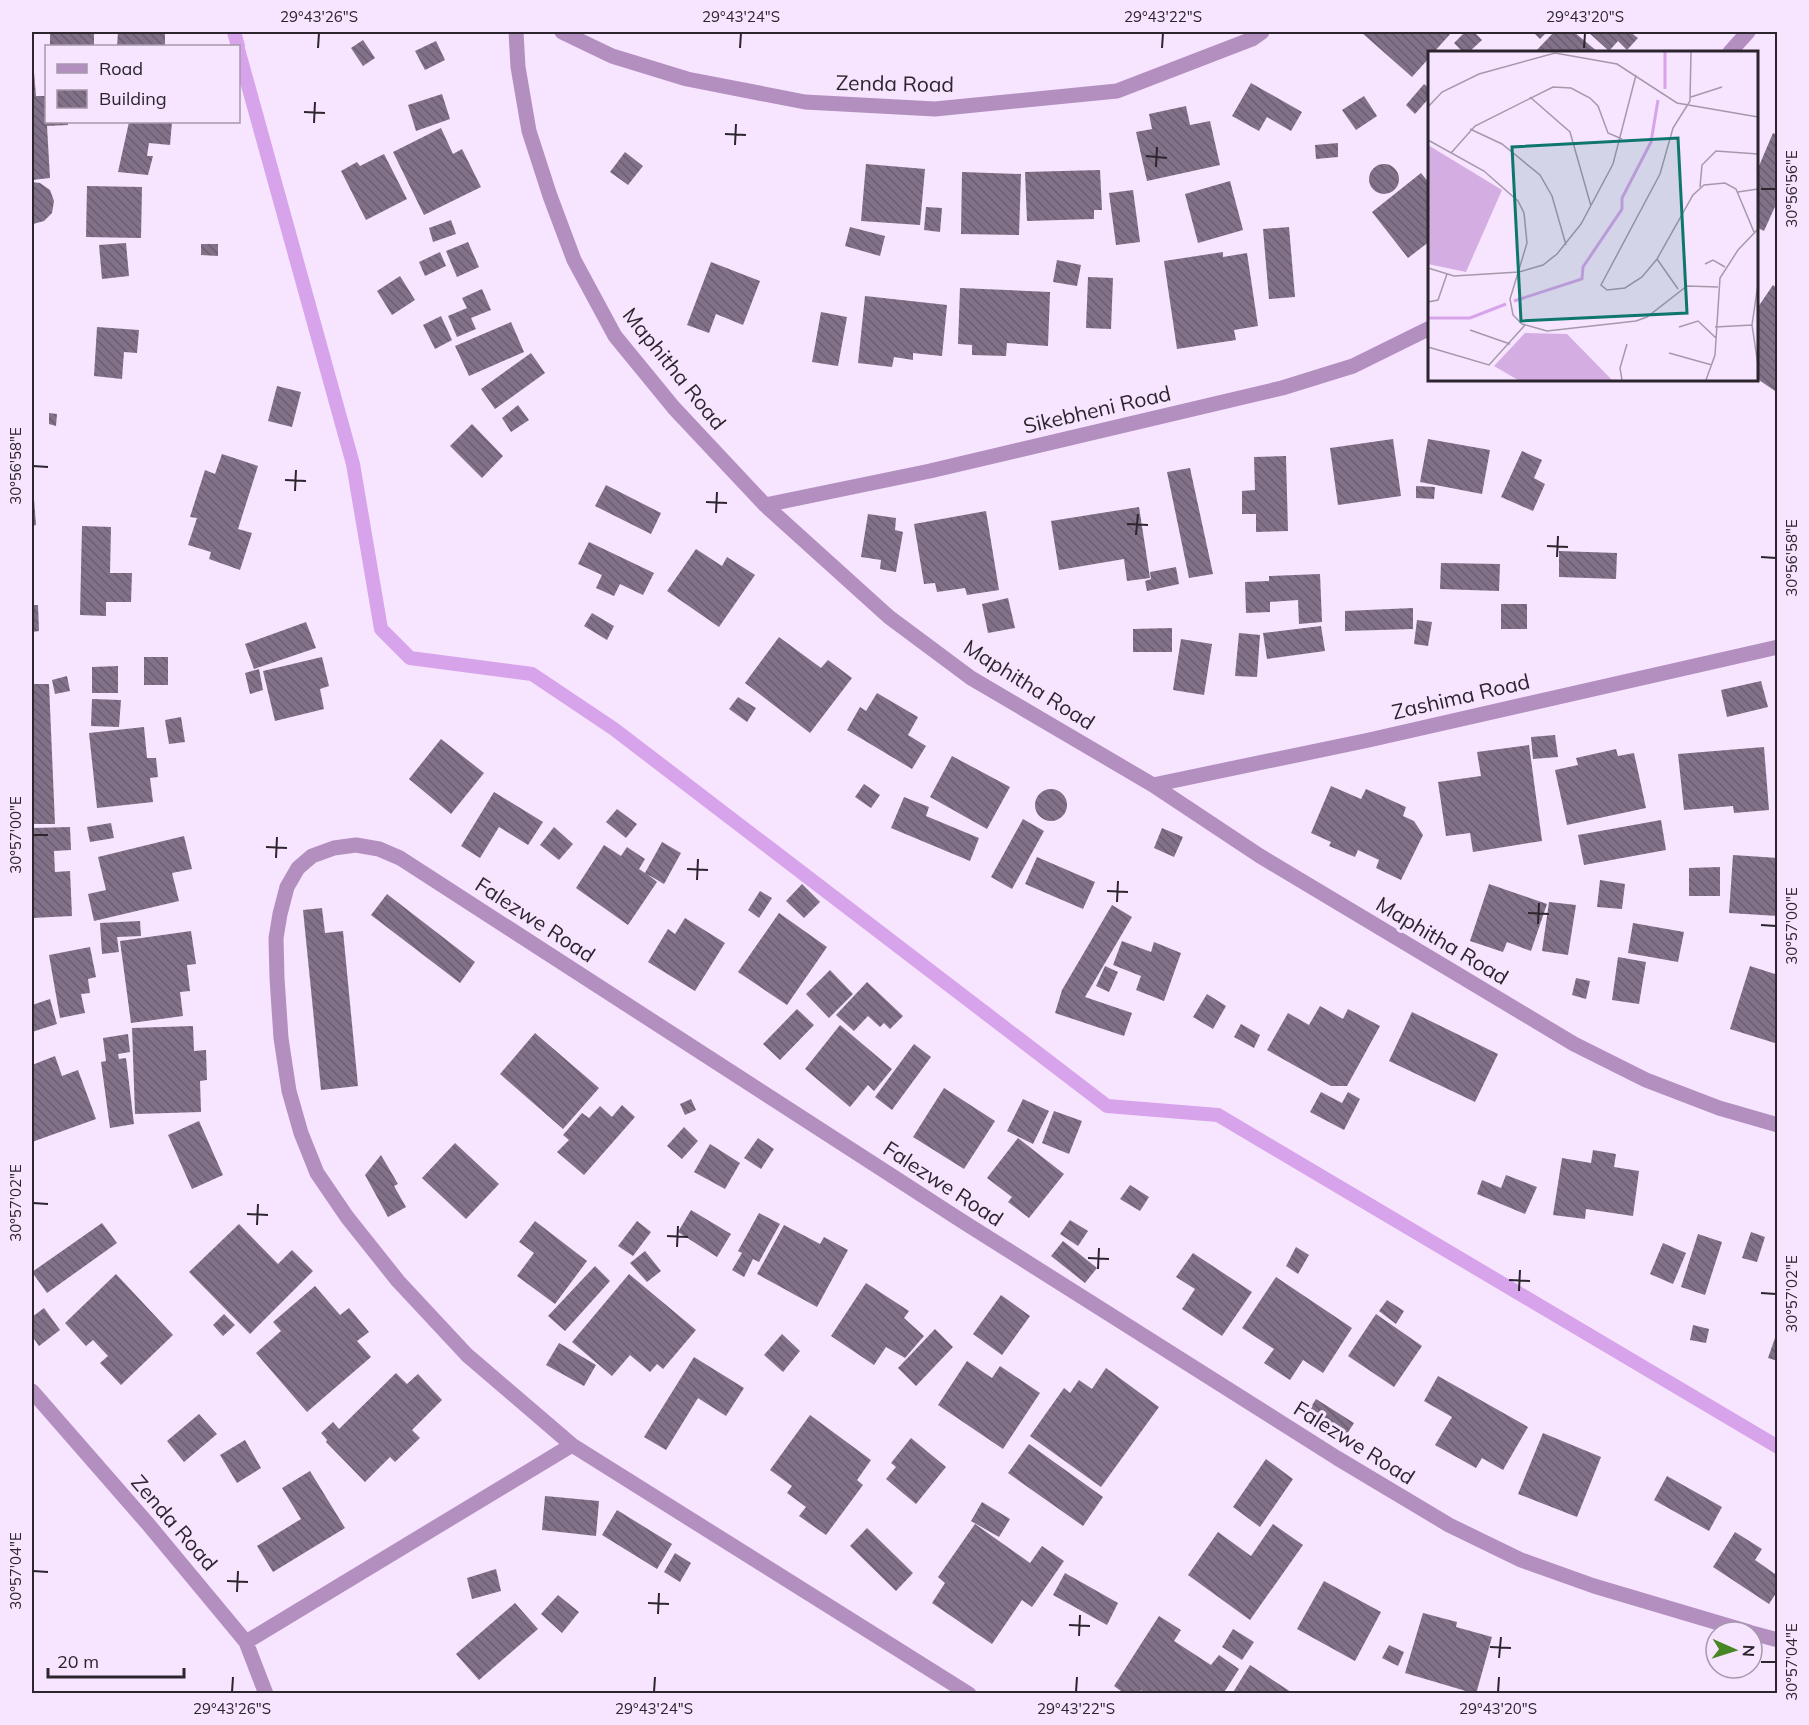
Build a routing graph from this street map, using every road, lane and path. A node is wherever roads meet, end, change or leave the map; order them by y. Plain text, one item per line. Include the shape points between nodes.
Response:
1 (516, 32) edge
2 (562, 32) edge
3 (1262, 32) edge
4 (1748, 32) edge
5 (1731, 51) edge
6 (1428, 329) edge
7 (765, 505) junction
8 (1778, 647) edge
9 (1153, 785) junction
10 (1778, 1125) edge
11 (32, 1391) edge
12 (572, 1445) junction
13 (1707, 1620) edge
14 (246, 1642) junction
15 (266, 1694) edge
16 (969, 1694) edge

1 - 7 street, Maphitha Road via 530,131 574,260 615,336 674,408
2 - 3 street, Zenda Road via 612,56 687,80 805,102 935,109 1117,91
4 - 5 street
6 - 7 street, Sikebheni Road via 1353,366 1282,388 930,471
7 - 9 street, Maphitha Road via 889,617 971,678
8 - 9 street, Zashima Road
9 - 10 street, Maphitha Road via 1260,856 1574,1044 1646,1080
11 - 14 street, Zenda Road
12 - 13 street, Falezwe Road via 467,1355 398,1281 346,1217 317,1173 289,1091 276,948 287,887 298,868 312,856 356,845 399,858 975,1230 1449,1525 1521,1560
12 - 14 street
12 - 16 street, Falezwe Road
14 - 15 street, Zenda Road

